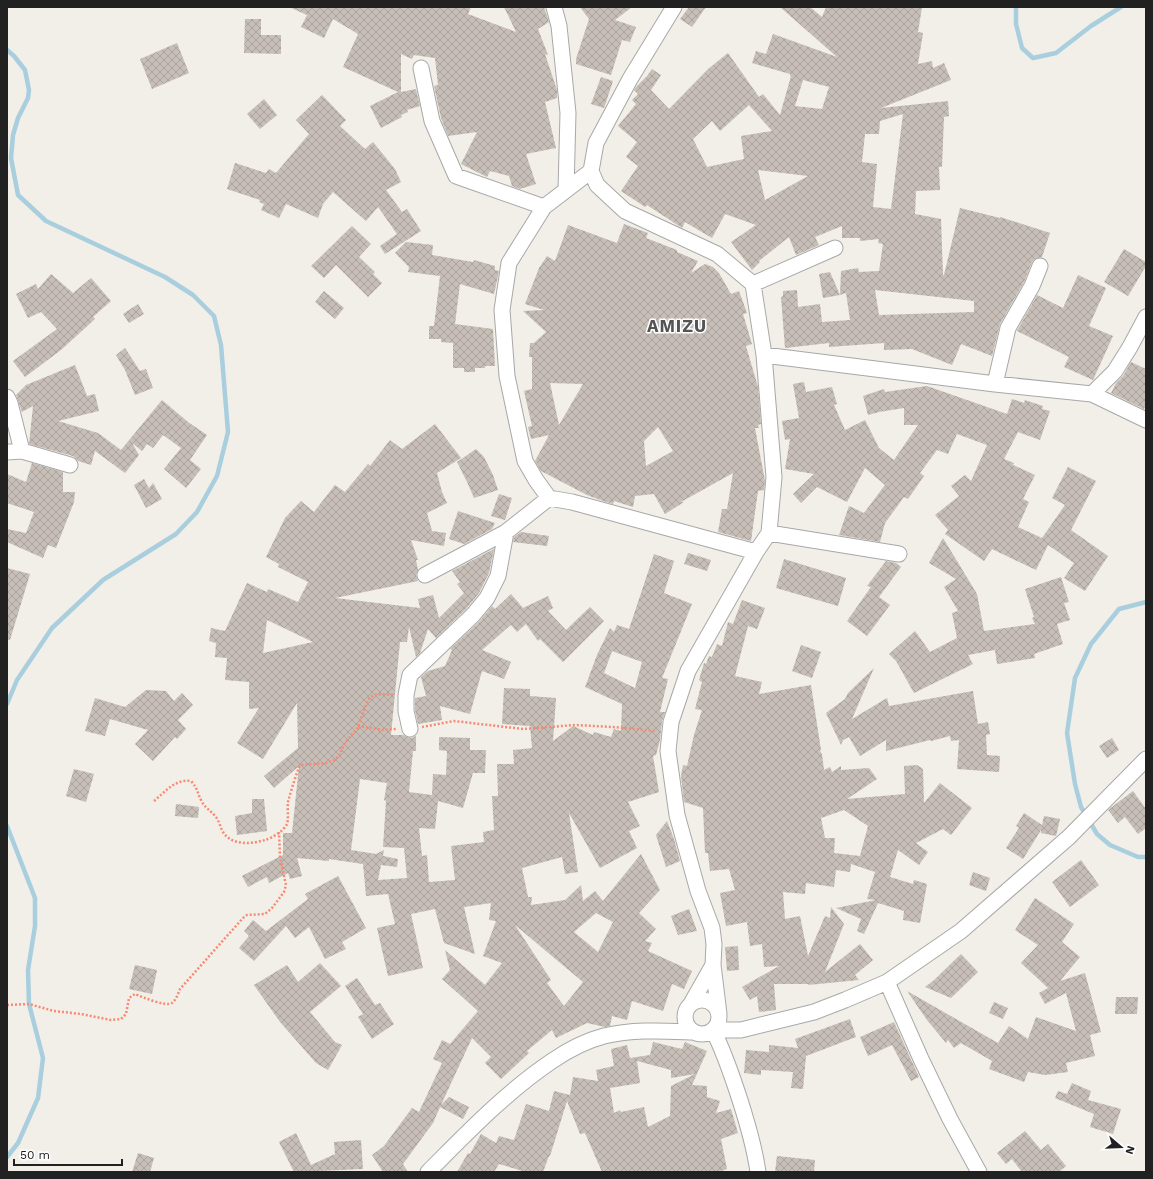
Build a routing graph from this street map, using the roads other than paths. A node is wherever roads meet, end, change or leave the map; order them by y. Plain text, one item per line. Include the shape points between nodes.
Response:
1 (554, 7) edge
2 (674, 7) edge
3 (421, 68) dead end
4 (591, 171) junction
5 (566, 190) junction
6 (544, 207) junction
7 (835, 248) dead end
8 (1040, 266) dead end
9 (753, 284) junction
10 (1146, 317) edge
11 (764, 355) junction
12 (994, 384) junction
13 (1092, 394) junction
14 (7, 397) edge
15 (1146, 420) edge
16 (14, 452) edge
17 (70, 465) dead end
18 (549, 498) junction
19 (506, 532) junction
20 (769, 533) junction
21 (756, 552) junction
22 (899, 554) dead end
23 (425, 575) dead end
24 (410, 729) road end
25 (1146, 759) edge
26 (713, 965) junction
27 (887, 982) junction
28 (689, 1007) junction
29 (716, 1024) junction
30 (659, 1030) junction
31 (741, 1030) junction
32 (694, 1032) junction
33 (724, 1051) junction
34 (428, 1172) edge
35 (758, 1172) edge
36 (979, 1172) edge

1 - 5 street via 559,26 568,113
2 - 4 street via 630,79 596,143
3 - 6 street via 432,121 456,176
4 - 5 street
4 - 9 street via 597,185 625,211 717,254
5 - 6 street
6 - 18 street via 509,263 502,310 507,376 525,461
7 - 9 street
8 - 12 street via 1032,286 1008,328
9 - 11 street
10 - 13 street via 1115,371
11 - 12 street
11 - 20 street via 774,477
12 - 13 street
13 - 15 street
14 - 16 street via 10,403
16 - 17 street
18 - 19 street
18 - 21 street
19 - 23 street
19 - 24 street via 498,576 487,598 473,615 410,675 406,695
20 - 21 street
20 - 22 street
21 - 26 street via 688,671 671,722 668,751 677,815 698,891 712,928
25 - 27 street via 1095,812 962,931
26 - 28 street
26 - 29 street
27 - 31 street via 814,1012
27 - 36 street via 930,1079
28 - 29 street via 698,1000 714,1004
28 - 30 street via 676,1021
28 - 32 street via 684,1017 685,1023
29 - 31 street via 724,1030
29 - 32 street via 703,1034
29 - 33 street
30 - 32 street
30 - 34 street via 603,1036 566,1052 534,1073 492,1108
31 - 33 street via 730,1037
33 - 35 street via 751,1132

